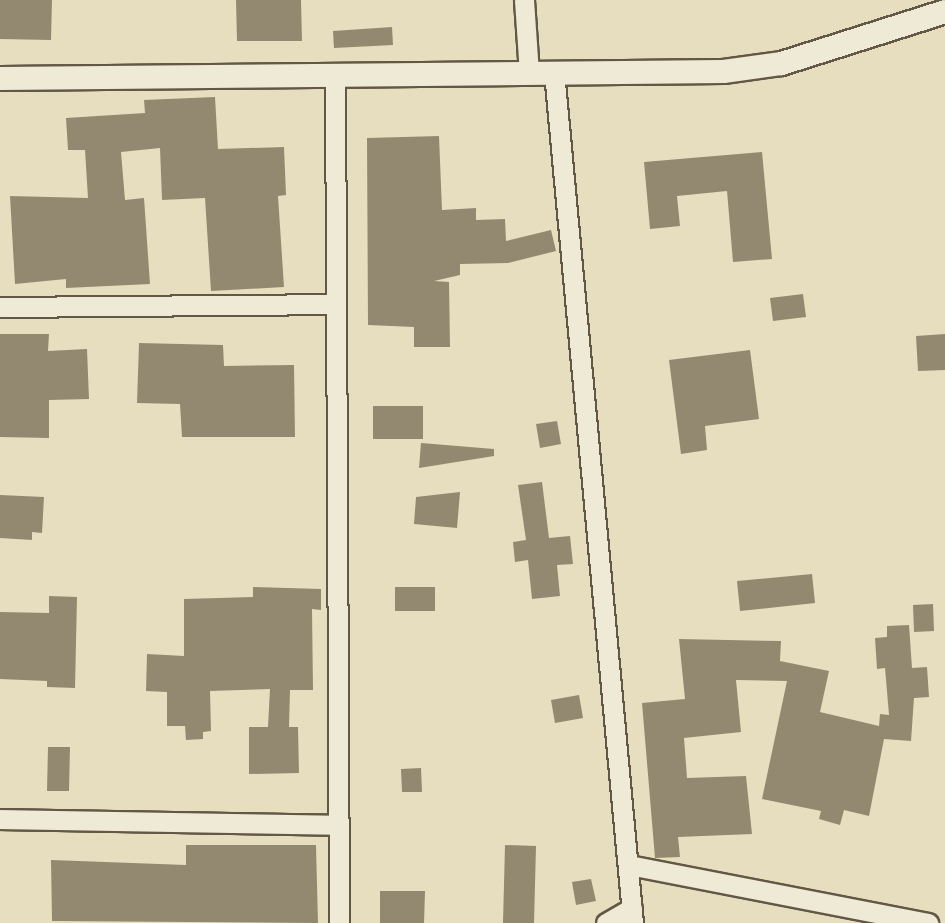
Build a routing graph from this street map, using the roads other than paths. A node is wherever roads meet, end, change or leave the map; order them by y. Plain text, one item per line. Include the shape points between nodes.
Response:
1 (524, 0) edge
2 (945, 12) edge
3 (554, 72) junction
4 (529, 73) junction
5 (335, 74) junction
6 (0, 78) edge
7 (336, 304) junction
8 (0, 307) edge
9 (0, 819) edge
10 (339, 825) junction
11 (629, 865) junction
12 (633, 915) edge
13 (907, 920) edge
14 (339, 923) edge
15 (606, 923) edge
16 (928, 923) edge

1 - 4 street
2 - 3 street via 781,63 723,71
3 - 4 street
3 - 11 street
4 - 5 street
5 - 6 street
5 - 7 street
7 - 8 street
7 - 10 street
9 - 10 street
10 - 14 street
11 - 12 street
11 - 13 street
12 - 15 street
13 - 16 street

